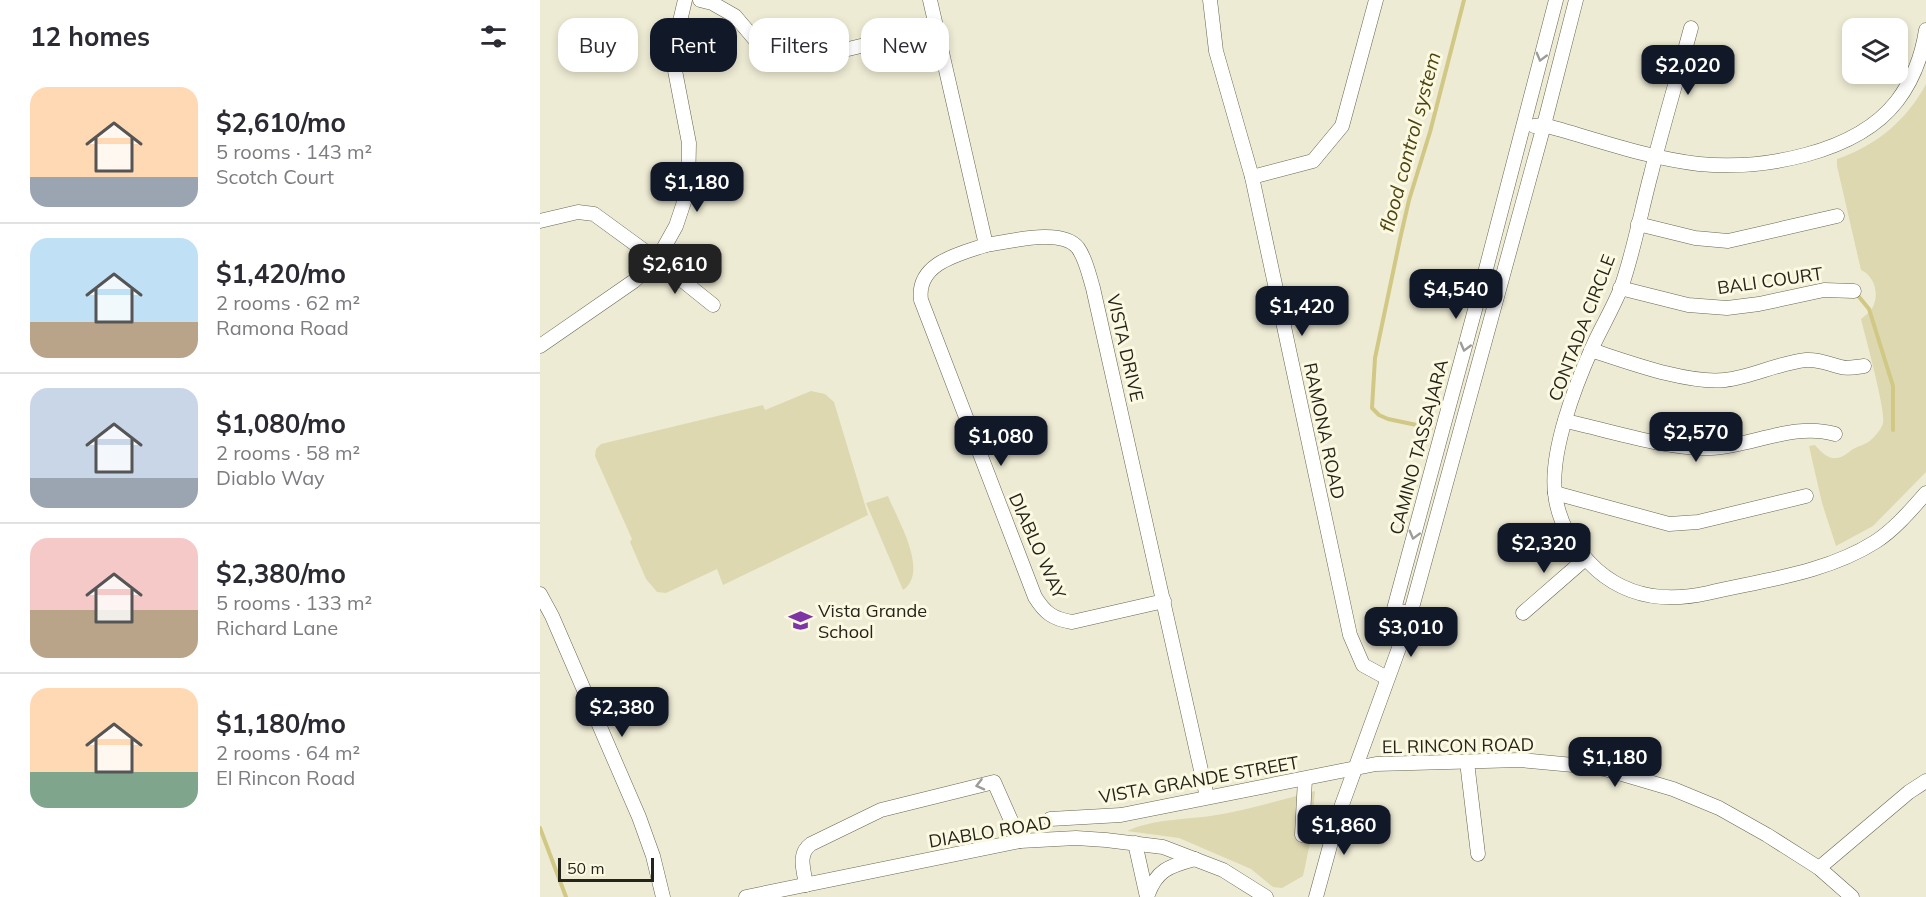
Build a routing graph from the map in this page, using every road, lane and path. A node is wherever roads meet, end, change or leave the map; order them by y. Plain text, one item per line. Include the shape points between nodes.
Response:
1 (685, 0) edge
2 (700, 0) edge
3 (930, 0) edge
4 (1210, 0) edge
5 (1376, 0) edge
6 (1556, 0) edge
7 (1576, 0) edge
8 (934, 18) edge
9 (1691, 28) dead end
10 (1926, 30) edge
11 (861, 46) edge
12 (946, 72) edge
13 (1524, 124) junction
14 (1544, 125) junction
15 (1655, 156) junction
16 (1251, 177) junction
17 (1837, 216) dead end
18 (540, 221) edge
19 (1638, 224) junction
20 (986, 245) junction
21 (657, 260) junction
22 (1620, 288) junction
23 (1854, 291) dead end
24 (713, 305) dead end
25 (540, 345) edge
26 (1591, 350) junction
27 (1864, 366) dead end
28 (1565, 421) junction
29 (1835, 434) dead end
30 (1555, 493) junction
31 (1926, 493) edge
32 (1806, 496) dead end
33 (1585, 559) junction
34 (540, 594) edge
35 (1164, 601) junction
36 (1523, 613) dead end
37 (1410, 614) junction
38 (1387, 678) junction
39 (1467, 762) junction
40 (1354, 770) junction
41 (1305, 779) junction
42 (1926, 781) edge
43 (1207, 797) junction
44 (1050, 819) dead end
45 (1302, 835) dead end
46 (1020, 842) junction
47 (1135, 843) junction
48 (1478, 854) dead end
49 (1195, 859) junction
50 (1819, 868) junction
51 (806, 885) junction
52 (663, 897) edge
53 (746, 897) edge
54 (1147, 897) edge
55 (1266, 897) edge
56 (1316, 897) edge
57 (1852, 897) edge

1 - 21 street via 672,55 688,143 688,190 676,226
2 - 11 street via 735,16 757,42 794,59
3 - 8 street
4 - 16 street, RAMONA ROAD via 1216,51
5 - 16 street via 1342,126 1313,161
6 -> 13 street, CAMINO TASSAJARA
7 - 14 street, CAMINO TASSAJARA
9 - 15 street, CONTADA CIRCLE
10 - 15 street via 1908,86 1896,103 1858,134 1796,158 1739,166
12 - 20 street
13 - 14 street
13 -> 37 street, CAMINO TASSAJARA via 1394,609
14 - 15 street
14 - 37 street, CAMINO TASSAJARA
15 - 19 street, CONTADA CIRCLE
16 - 38 street, RAMONA ROAD via 1350,635 1363,665
17 - 19 street via 1728,241 1695,238
18 - 21 street via 578,212 594,214
19 - 22 street, CONTADA CIRCLE
20 - 35 street, VISTA DRIVE via 1061,238 1077,247 1086,265
20 - 35 street, DIABLO WAY via 945,259 932,269 920,291 1035,597 1048,615 1072,622
21 - 24 street
21 - 25 street via 605,303
22 - 23 street, BALI COURT via 1688,305 1727,308 1824,290
22 - 26 street, CONTADA CIRCLE
26 - 27 street via 1710,381 1803,360 1819,359 1842,368
26 - 28 street, CONTADA CIRCLE
28 - 29 street via 1691,447 1713,448 1805,430
28 - 30 street, CONTADA CIRCLE via 1555,465
30 - 32 street via 1669,524 1698,522
30 - 33 street, CONTADA CIRCLE via 1561,519
31 - 33 street, CONTADA CIRCLE via 1877,541 1853,554 1826,566 1697,595 1645,595 1622,587
33 - 36 street
34 - 52 street via 639,816
35 - 43 street, VISTA DRIVE
37 - 38 street, CAMINO TASSAJARA
38 - 40 street, CAMINO TASSAJARA
39 - 40 street, EL RINCON ROAD via 1376,764
39 - 48 street
39 - 50 street, EL RINCON ROAD via 1520,760 1584,766 1664,786 1719,808
40 - 41 street, VISTA GRANDE STREET
40 - 56 street, CAMINO TASSAJARA
41 - 43 street, VISTA GRANDE STREET
41 - 45 street
42 - 50 street
43 - 44 street, VISTA GRANDE STREET via 1121,815
46 - 47 street, DIABLO ROAD via 1076,838
46 - 51 street, DIABLO ROAD
46 -> 51 street via 994,782 881,810 811,844 802,855
47 - 49 street, DIABLO ROAD via 1163,847
47 - 54 street
49 - 54 street via 1158,874
49 - 55 street, DIABLO ROAD via 1223,870
50 - 57 street, EL RINCON ROAD
51 - 53 street, DIABLO ROAD

